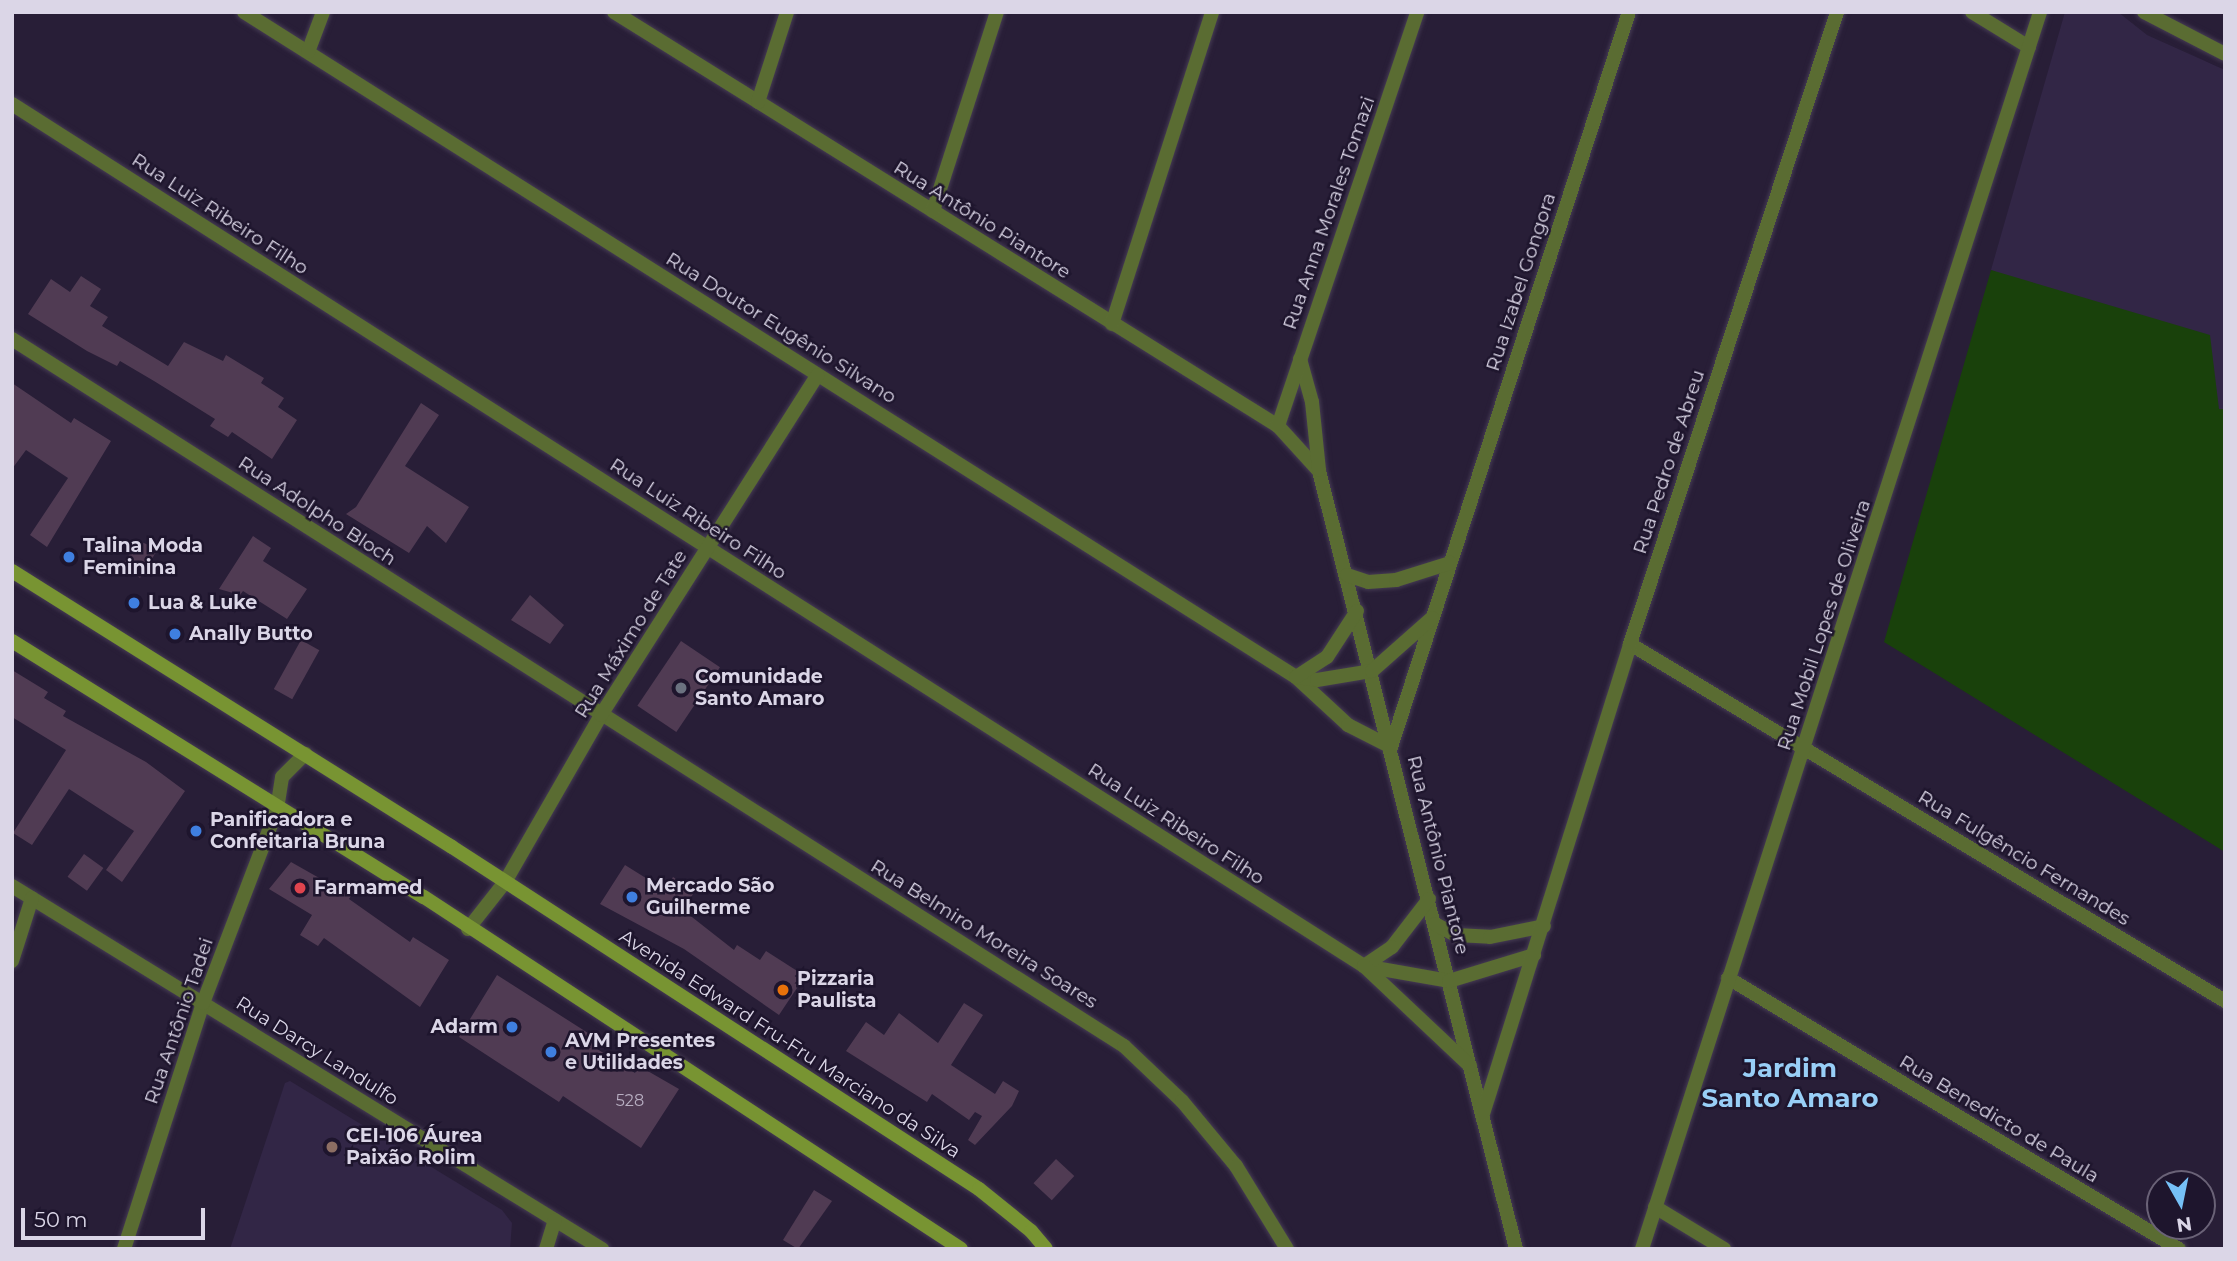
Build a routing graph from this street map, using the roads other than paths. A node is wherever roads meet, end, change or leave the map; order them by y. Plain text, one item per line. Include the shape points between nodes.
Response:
1 (244, 12) edge
2 (323, 12) edge
3 (614, 12) edge
4 (787, 12) edge
5 (997, 12) edge
6 (1212, 12) edge
7 (1417, 12) edge
8 (1629, 12) edge
9 (1837, 12) edge
10 (1972, 12) edge
11 (2040, 12) edge
12 (2144, 12) edge
13 (2029, 47) junction
14 (308, 52) junction
15 (2225, 54) edge
16 (758, 102) junction
17 (12, 104) edge
18 (933, 211) junction
19 (1112, 324) junction
20 (12, 339) edge
21 (1300, 359) junction
22 (818, 375) junction
23 (1278, 426) junction
24 (1320, 471) junction
25 (708, 548) junction
26 (1450, 563) junction
27 (12, 571) edge
28 (1347, 575) junction
29 (1357, 611) junction
30 (1433, 617) junction
31 (12, 641) edge
32 (1630, 644) junction
33 (1372, 671) junction
34 (1296, 677) junction
35 (601, 715) junction
36 (1391, 747) junction
37 (1804, 748) junction
38 (305, 754) junction
39 (277, 809) junction
40 (505, 882) junction
41 (12, 886) edge
42 (32, 898) junction
43 (1429, 899) junction
44 (1435, 924) junction
45 (1544, 926) junction
46 (468, 929) junction
47 (1534, 955) junction
48 (12, 961) edge
49 (1364, 966) junction
50 (1728, 978) junction
51 (1449, 981) junction
52 (2225, 1001) edge
53 (203, 1003) junction
54 (1471, 1066) junction
55 (1483, 1115) junction
56 (1655, 1207) junction
57 (555, 1220) junction
58 (124, 1249) edge
59 (546, 1249) edge
60 (602, 1249) edge
61 (961, 1249) edge
62 (1046, 1249) edge
63 (1287, 1249) edge
64 (1516, 1249) edge
65 (1642, 1249) edge
66 (1724, 1249) edge
67 (2179, 1249) edge

1 - 14 street, Rua Doutor Eugênio Silvano
2 - 14 street
3 - 16 street, Rua Antônio Piantore
4 - 16 street
5 - 18 street
6 - 19 street
7 - 21 street, Rua Anna Morales Tomazi
8 - 26 street, Rua Izabel Gongora
9 - 32 street, Rua Pedro de Abreu
10 - 13 street
11 - 13 street, Rua Mobil Lopes de Oliveira
12 - 15 street
13 - 37 street, Rua Mobil Lopes de Oliveira
14 - 22 street, Rua Doutor Eugênio Silvano
16 - 18 street, Rua Antônio Piantore
17 - 25 street, Rua Luiz Ribeiro Filho
18 - 19 street, Rua Antônio Piantore
19 - 23 street, Rua Antônio Piantore
20 - 35 street, Rua Adolpho Bloch
21 - 23 street, Rua Anna Morales Tomazi
21 - 24 street, Rua Antônio Piantore via 1312,402
22 - 25 street, Rua Máximo de Tate
22 - 34 street, Rua Doutor Eugênio Silvano
23 - 24 street, Rua Antônio Piantore
24 - 28 street, Rua Antônio Piantore
25 - 35 street, Rua Máximo de Tate
25 - 49 street, Rua Luiz Ribeiro Filho
26 - 28 street via 1396,580 1368,582
26 - 30 street, Rua Izabel Gongora
27 - 38 main road, Avenida Edward Fru-Fru Marciano da Silva
28 - 29 street, Rua Antônio Piantore
29 - 33 street, Rua Antônio Piantore
29 - 34 street via 1326,657
30 - 33 street
30 - 36 street, Rua Izabel Gongora
31 - 39 main road
32 - 37 street, Rua Fulgêncio Fernandes
32 - 45 street, Rua Pedro de Abreu
33 - 34 street via 1317,680
33 - 36 street, Rua Antônio Piantore
34 - 36 street, Rua Doutor Eugênio Silvano via 1348,726
35 - 40 street, Rua Máximo de Tate
35 - 63 street, Rua Belmiro Moreira Soares via 1124,1046 1182,1101 1236,1166
36 - 43 street, Rua Antônio Piantore
37 - 50 street, Rua Mobil Lopes de Oliveira
37 - 52 street, Rua Fulgêncio Fernandes
38 - 39 street via 282,777
38 - 40 main road, Avenida Edward Fru-Fru Marciano da Silva
39 - 46 main road
39 - 53 street, Rua Antônio Tadei
40 - 46 street
40 - 62 main road, Avenida Edward Fru-Fru Marciano da Silva via 979,1189
41 - 42 street, Rua Darcy Landulfo
42 - 48 street
42 - 53 street, Rua Darcy Landulfo
43 - 44 street, Rua Antônio Piantore
43 - 49 street via 1392,947
44 - 45 street via 1456,935 1490,937
44 - 51 street, Rua Antônio Piantore
45 - 47 street, Rua Pedro de Abreu
46 - 61 main road
47 - 51 street
47 - 55 street, Rua Pedro de Abreu
49 - 51 street, Rua Luiz Ribeiro Filho
49 - 54 street, Rua Luiz Ribeiro Filho
50 - 56 street, Rua Mobil Lopes de Oliveira
50 - 67 street, Rua Benedicto de Paula
51 - 54 street, Rua Antônio Piantore
53 - 57 street, Rua Darcy Landulfo
53 - 58 street, Rua Antônio Tadei
54 - 55 street, Rua Antônio Piantore
55 - 64 street, Rua Antônio Piantore
56 - 65 street, Rua Mobil Lopes de Oliveira
56 - 66 street
57 - 59 street
57 - 60 street, Rua Darcy Landulfo

